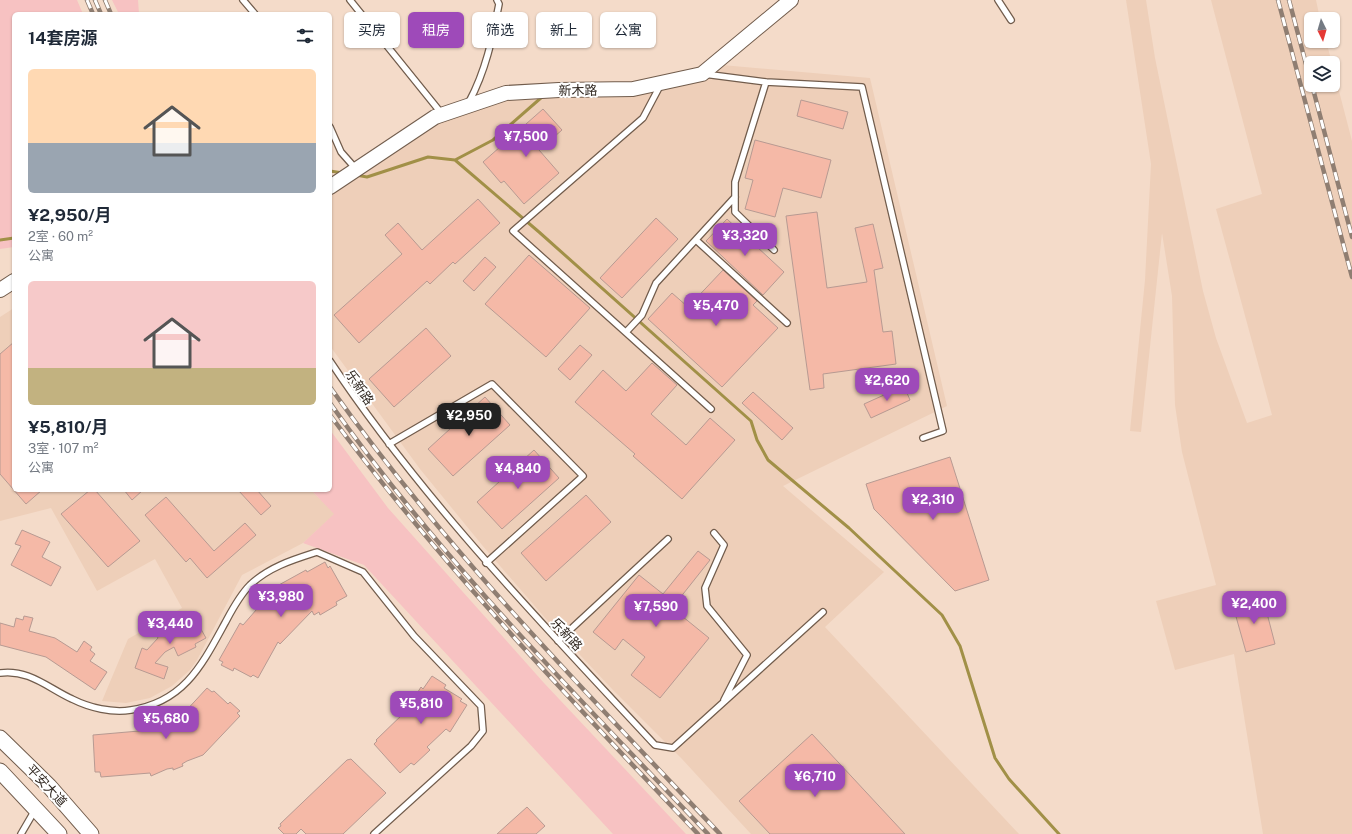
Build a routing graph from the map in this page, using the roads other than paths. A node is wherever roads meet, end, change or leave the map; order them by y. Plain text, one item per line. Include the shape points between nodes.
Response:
1 (244, 0) edge
2 (350, 0) edge
3 (497, 0) edge
4 (792, 0) edge
5 (998, 0) edge
6 (253, 12) edge
7 (1010, 20) dead end
8 (702, 74) junction
9 (662, 82) junction
10 (766, 82) junction
11 (467, 106) junction
12 (442, 115) junction
13 (332, 131) edge
14 (357, 170) junction
15 (332, 185) edge
16 (735, 197) junction
17 (696, 240) junction
18 (774, 250) dead end
19 (12, 282) edge
20 (0, 290) edge
21 (787, 323) dead end
22 (626, 332) junction
23 (332, 365) edge
24 (711, 409) dead end
25 (923, 438) dead end
26 (389, 444) junction
27 (714, 532) dead end
28 (668, 539) dead end
29 (486, 563) junction
30 (822, 612) dead end
31 (558, 641) junction
32 (0, 673) edge
33 (722, 704) junction
34 (0, 738) edge
35 (0, 771) edge
36 (36, 808) junction
37 (22, 834) edge
38 (59, 834) edge
39 (90, 834) edge
40 (374, 834) edge

1 - 6 lane
2 - 12 lane
3 - 11 lane via 499,4 490,46 480,80
4 - 8 street, 新木路
5 - 7 lane
8 - 9 street, 新木路
8 - 10 lane
9 - 11 street, 新木路 via 633,89 506,93
9 - 22 lane via 643,118 513,231
10 - 16 lane via 735,182
10 - 25 lane via 862,87 943,431
11 - 12 street, 新木路
12 - 14 street, 新木路 via 435,117
13 - 14 lane via 342,152
14 - 15 street, 新木路
16 - 17 lane
16 - 18 lane via 735,212
17 - 21 lane
17 - 22 lane via 656,284 642,315
19 - 20 street
22 - 24 lane
23 - 26 lane, 乐新路
26 - 29 lane, 乐新路
26 - 29 lane via 492,384 583,476
27 - 33 lane via 724,545 705,588 707,606 747,655
28 - 31 lane
29 - 31 lane, 乐新路
30 - 33 lane, 乐新路
31 - 33 lane, 乐新路 via 654,745 673,748
32 - 40 lane via 12,672 32,676 73,700 107,710 131,710 155,704 177,692 203,664 234,605 249,586 269,570 317,552 363,572 414,636 481,706 483,731 471,746
34 - 39 main road, 平安大道 via 49,786
35 - 36 main road, 平安大道
36 - 37 lane
36 - 38 main road, 平安大道

